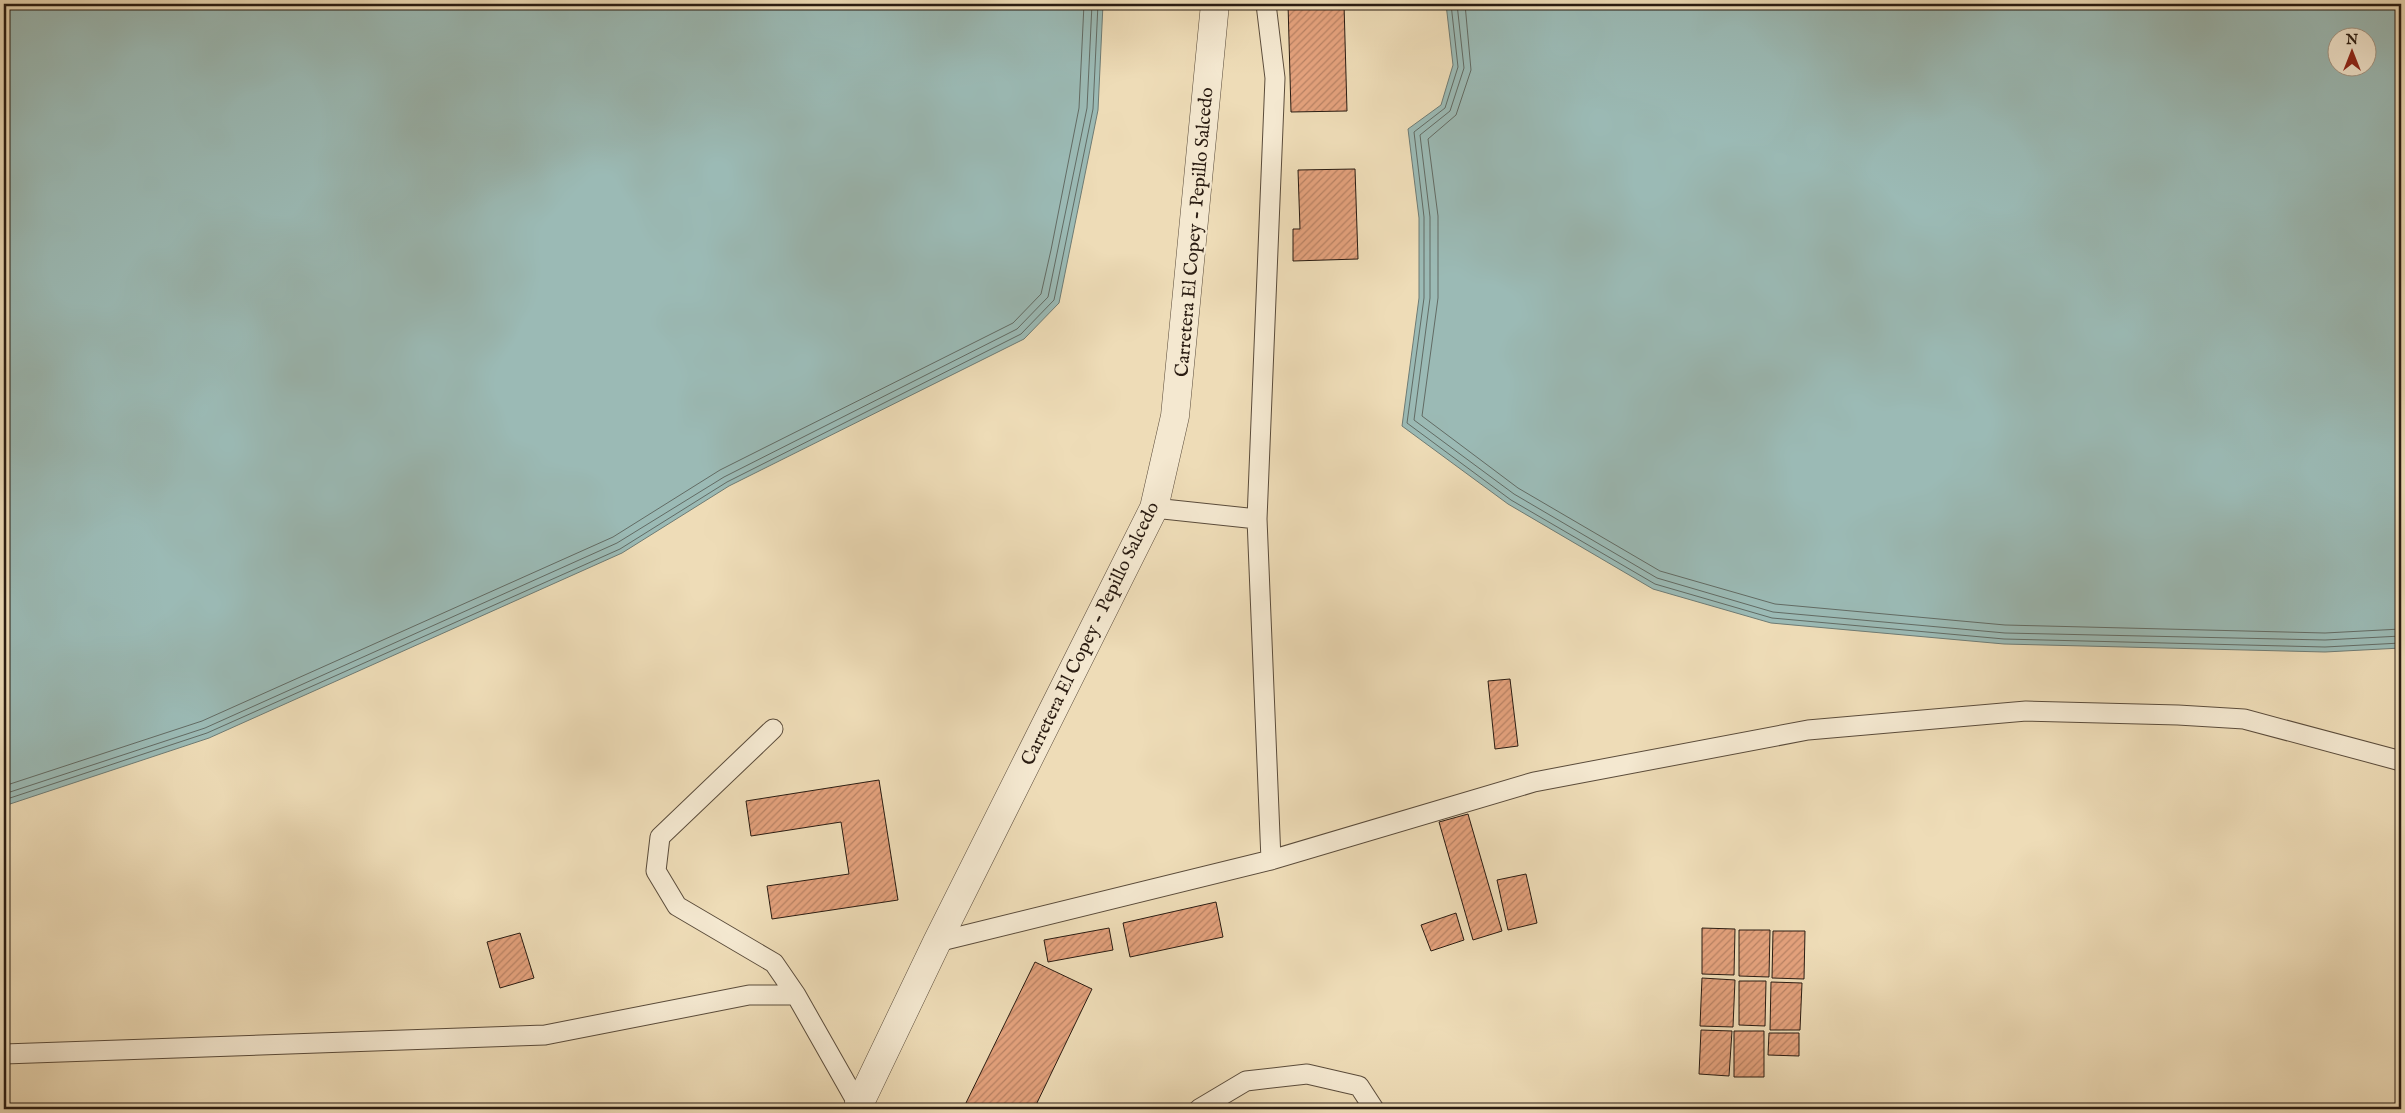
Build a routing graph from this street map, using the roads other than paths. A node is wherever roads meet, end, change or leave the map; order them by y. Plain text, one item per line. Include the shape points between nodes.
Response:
1 (1215, 4) edge
2 (1266, 4) edge
3 (1154, 508) junction
4 (1258, 519) junction
5 (773, 729) dead end
6 (2401, 761) edge
7 (1271, 860) junction
8 (937, 942) junction
9 (796, 995) junction
10 (4, 1054) edge
11 (858, 1108) edge
12 (1199, 1109) edge
13 (1374, 1109) edge

1 - 3 street, Carretera El Copey - Pepillo Salcedo via 1176,416
2 - 4 lane via 1275,78
3 - 4 lane
3 - 8 street, Carretera El Copey - Pepillo Salcedo
4 - 7 lane
5 - 9 lane via 660,837 656,871 677,906 774,963
6 - 7 lane via 2244,719 2178,715 2026,711 1808,730 1534,782
7 - 8 lane
8 - 11 street, Carretera El Copey - Pepillo Salcedo
9 - 10 lane via 749,995 545,1035
9 - 11 lane
12 - 13 lane via 1246,1081 1308,1074 1359,1086

